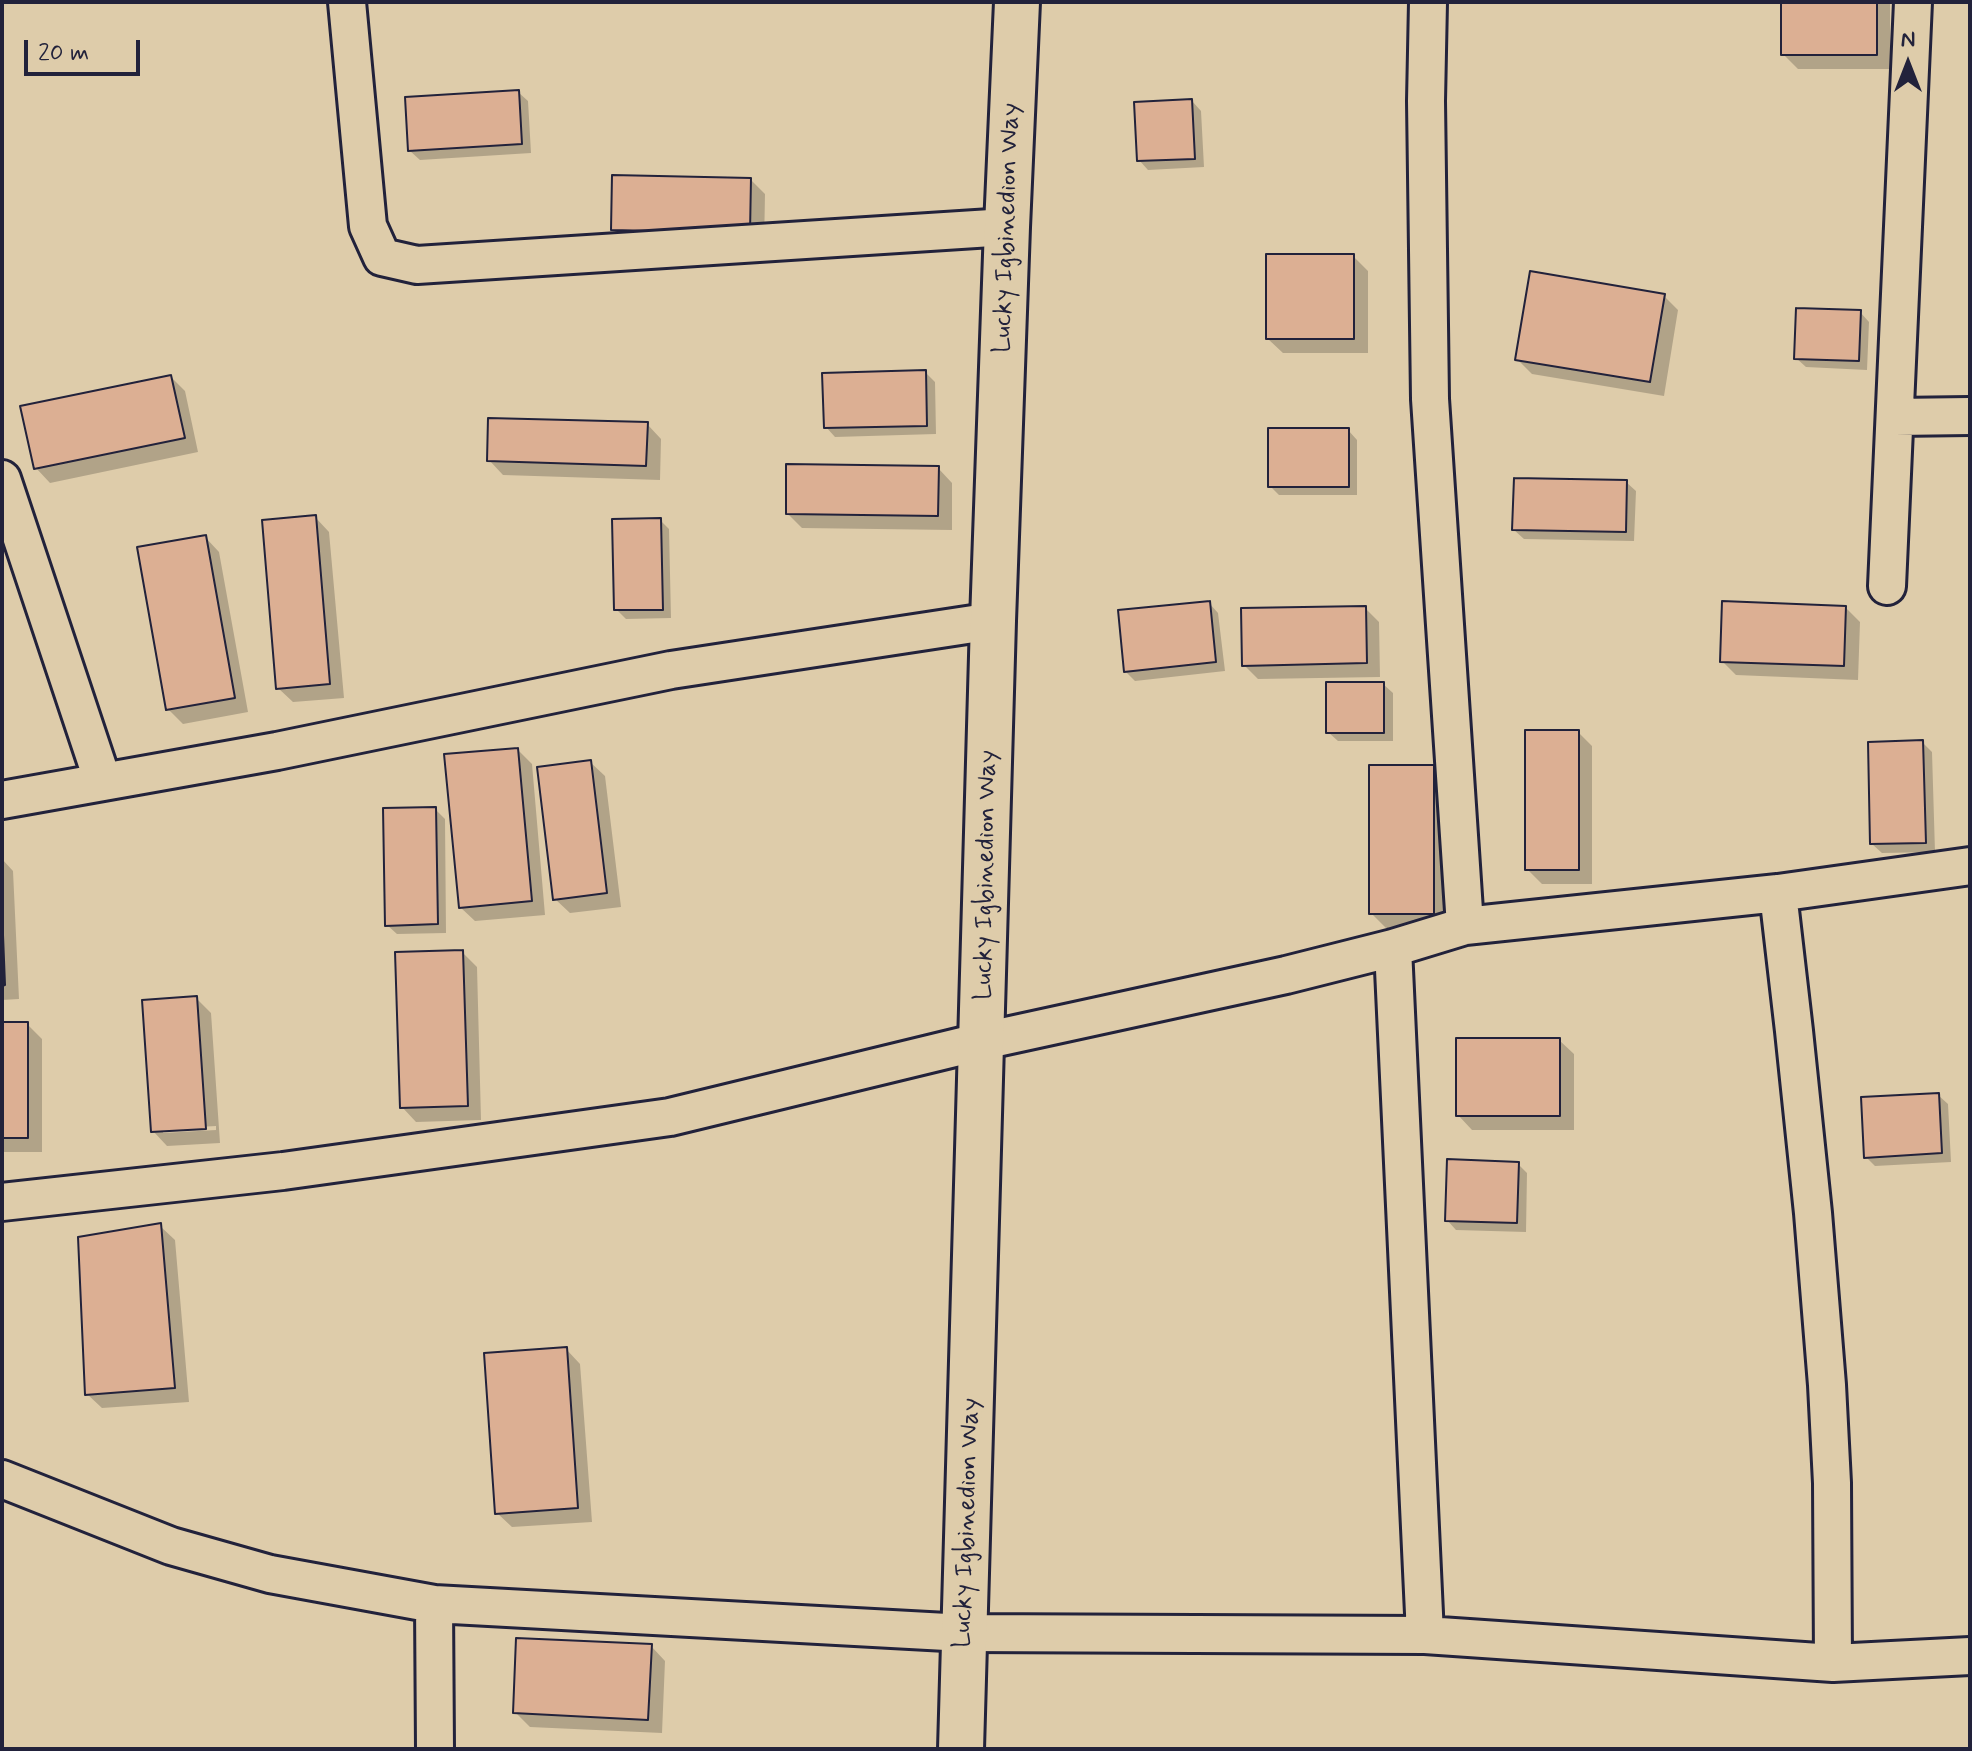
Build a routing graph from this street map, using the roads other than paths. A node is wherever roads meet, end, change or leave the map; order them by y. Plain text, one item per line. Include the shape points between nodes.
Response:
1 (347, 2) edge
2 (1017, 2) edge
3 (1428, 2) edge
4 (1913, 2) edge
5 (1007, 227) junction
6 (1970, 416) edge
7 (1895, 417) junction
8 (2, 479) edge
9 (1887, 586) dead end
10 (993, 621) junction
11 (103, 782) junction
12 (2, 800) edge
13 (1970, 866) edge
14 (1778, 893) junction
15 (1465, 926) junction
16 (1393, 948) junction
17 (983, 1041) junction
18 (2, 1202) edge
19 (2, 1479) edge
20 (434, 1604) junction
21 (965, 1633) junction
22 (1425, 1635) junction
23 (1970, 1656) edge
24 (1833, 1663) junction
25 (435, 1749) edge
26 (961, 1749) edge

1 - 5 street via 368,226 382,257 417,265
2 - 5 street, Lucky Igbinedion Way
3 - 15 street via 1430,399
4 - 7 street
5 - 10 street, Lucky Igbinedion Way
6 - 7 street
7 - 9 street
8 - 11 street
10 - 11 street via 671,670
10 - 17 street, Lucky Igbinedion Way
11 - 12 street
13 - 14 street
14 - 15 street
14 - 24 street via 1827,1385
15 - 16 street
16 - 17 street
16 - 22 street
17 - 18 street via 670,1117 283,1171
17 - 21 street, Lucky Igbinedion Way
19 - 20 street via 200,1554 270,1574
20 - 21 street
20 - 25 street
21 - 22 street
21 - 26 street, Lucky Igbinedion Way
22 - 24 street
23 - 24 street

